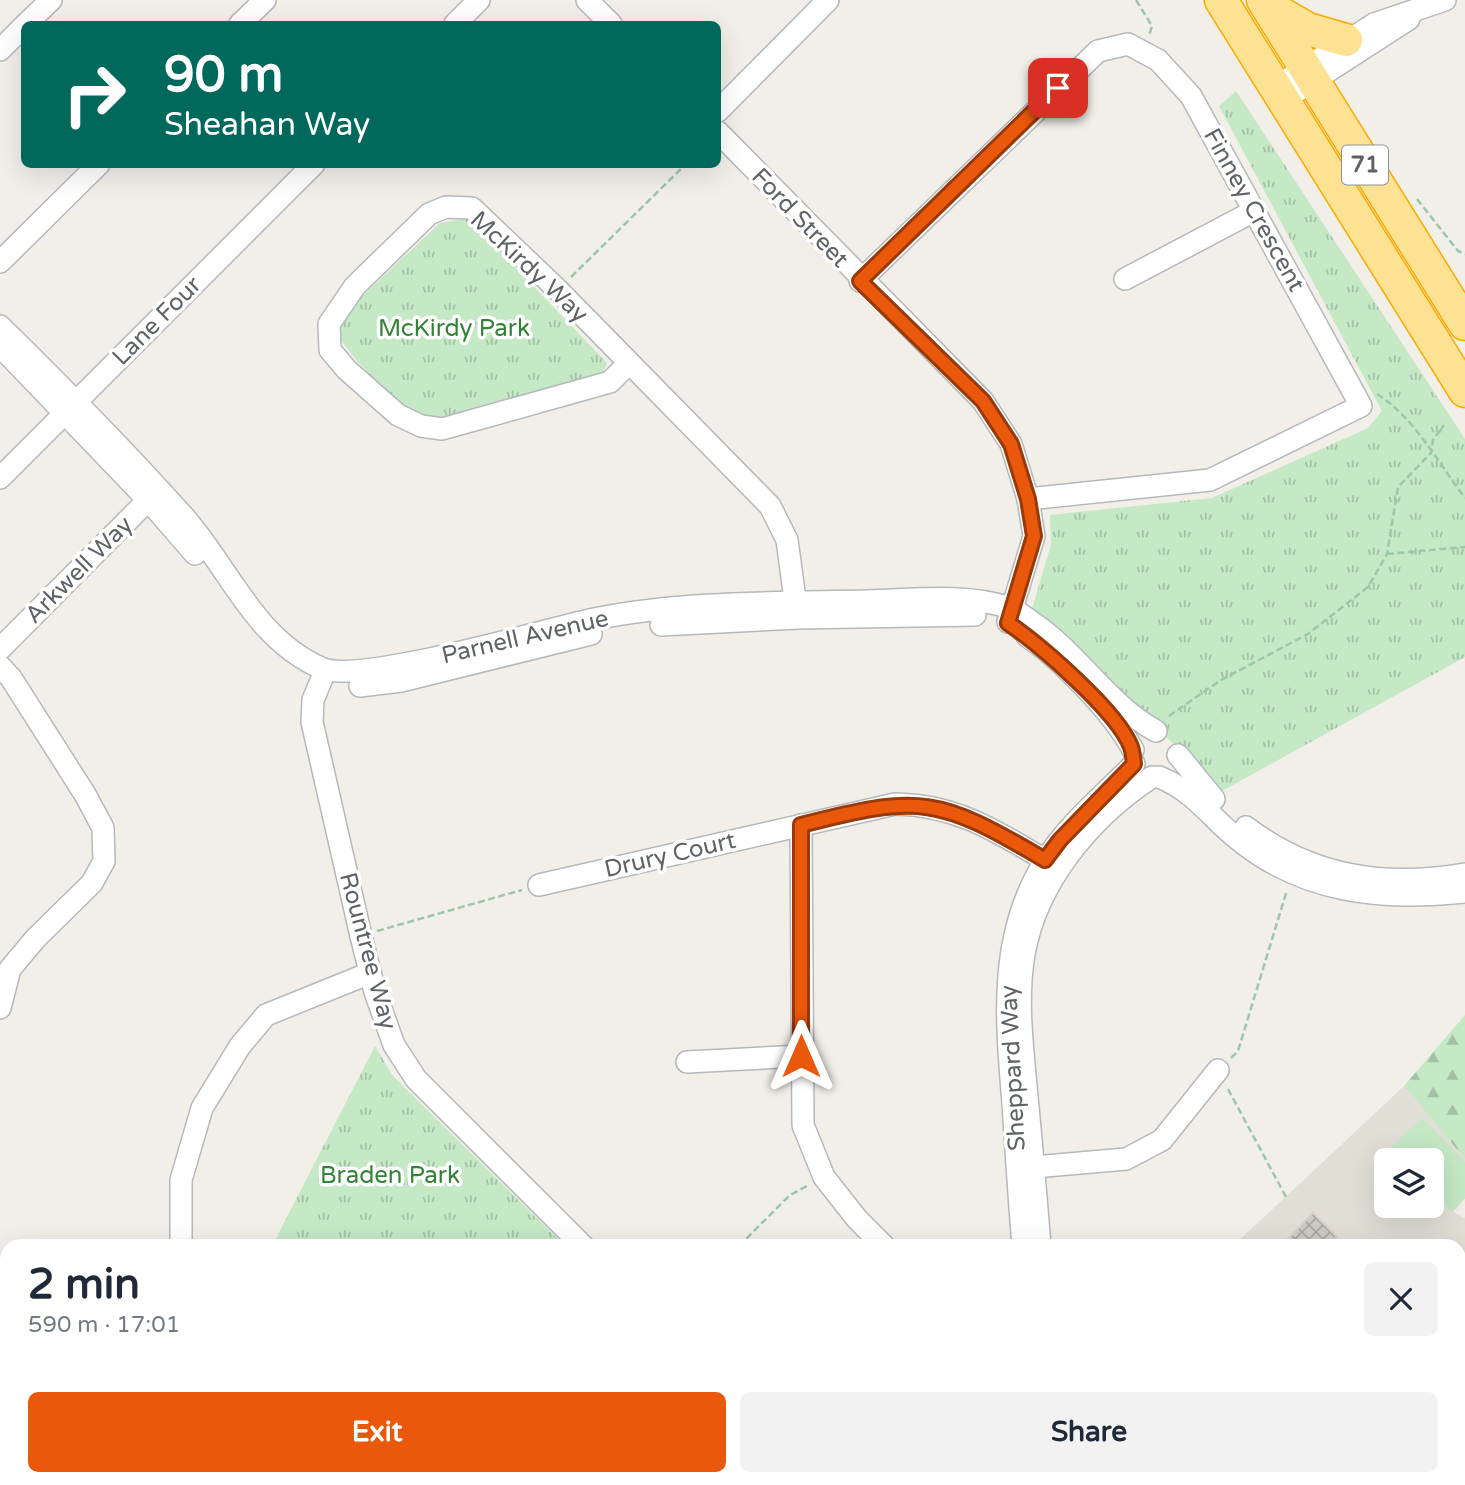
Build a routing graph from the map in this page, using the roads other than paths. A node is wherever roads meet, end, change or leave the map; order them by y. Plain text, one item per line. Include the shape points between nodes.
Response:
1 (51, 0) edge
2 (265, 0) edge
3 (479, 0) edge
4 (587, 0) edge
5 (828, 0) edge
6 (1221, 0) edge
7 (1439, 1) edge
8 (1264, 3) edge
9 (29, 21) edge
10 (243, 21) edge
11 (458, 21) edge
12 (608, 21) edge
13 (21, 29) edge
14 (1346, 40) junction
15 (0, 50) edge
16 (1309, 75) junction
17 (1281, 92) junction
18 (721, 108) edge
19 (721, 135) edge
20 (95, 168) edge
21 (310, 168) edge
22 (1254, 211) junction
23 (0, 262) edge
24 (1125, 279) dead end
25 (860, 281) junction
26 (1465, 324) edge
27 (0, 326) edge
28 (0, 346) edge
29 (629, 363) junction
30 (1465, 391) edge
31 (71, 407) junction
32 (0, 478) edge
33 (153, 496) junction
34 (1028, 499) junction
35 (797, 610) junction
36 (1010, 616) junction
37 (0, 649) edge
38 (0, 666) edge
39 (323, 675) junction
40 (1147, 726) junction
41 (1178, 755) junction
42 (1133, 757) junction
43 (1155, 777) junction
44 (801, 825) junction
45 (1052, 864) junction
46 (1464, 882) edge
47 (539, 885) road end
48 (370, 973) junction
49 (0, 1008) edge
50 (801, 1056) junction
51 (687, 1062) dead end
52 (1218, 1070) road end
53 (1034, 1167) junction
54 (181, 1239) edge
55 (576, 1239) edge
56 (877, 1239) edge
57 (1022, 1239) edge
58 (1039, 1239) edge

1 - 9 street
2 - 10 street
3 - 11 street
4 - 12 street
5 - 18 street
6 - 17 highway, 71
7 - 14 street via 1374,24
7 - 16 street
8 - 14 highway via 1308,29
8 - 16 highway, 71
13 - 15 street
14 - 16 street
16 - 17 street
16 - 26 highway, 71
17 - 30 highway, 71
19 - 25 street, Ford Street
20 - 23 street
21 - 31 street, Lane Four
22 - 24 street
22 - 25 street, Finney Crescent via 1191,96 1158,60 1128,44 1098,51
22 - 34 street, Finney Crescent via 1361,406 1210,480
25 - 34 street, Ford Street via 983,401 1011,444
27 - 31 street, Parnell Avenue
28 - 31 street, Parnell Avenue
29 - 29 street, McKirdy Way via 610,382 442,429 421,426 398,415 330,350 329,324 355,286 429,214 446,207 472,208
29 - 35 street, McKirdy Way via 771,506 787,540
31 - 32 street, Lane Four
31 - 33 street, Parnell Avenue
33 - 37 street, Arkwell Way
33 - 39 street, Parnell Avenue via 229,606 261,643 289,665
34 - 36 street, Ford Street via 1034,536
35 - 36 street, Parnell Avenue via 961,600
35 - 39 street, Parnell Avenue via 597,633 360,687
36 - 40 street, Parnell Avenue via 1066,647
36 - 42 street, Parnell Avenue via 1113,719
38 - 49 street via 86,796 103,828 104,861 92,883 10,969
39 - 48 street, Rountree Way via 313,701 312,722
40 - 41 street, Parnell Avenue via 1169,736
40 - 42 street
41 - 43 street via 1173,769
41 - 46 street, Parnell Avenue via 1225,811 1266,842 1313,866 1362,879
42 - 43 street, Parnell Avenue
42 - 45 street, Sheppard Way via 1060,840
43 - 45 street, Sheppard Way via 1108,811
43 - 46 street, Parnell Avenue via 1191,794 1233,836 1267,861 1330,888 1420,897
44 - 45 street, Drury Court via 872,808 925,804 974,819
44 - 47 street, Drury Court
44 - 50 street
45 - 53 street, Sheppard Way via 1024,955 1022,1039
45 - 57 street, Sheppard Way via 1016,927 1005,1003
48 - 54 street via 267,1015 240,1046 202,1108 181,1180
48 - 55 street, Rountree Way via 394,1045 416,1079
50 - 51 street
50 - 56 street via 803,1125 824,1177
52 - 53 street via 1162,1140 1126,1159
53 - 58 street, Sheppard Way

